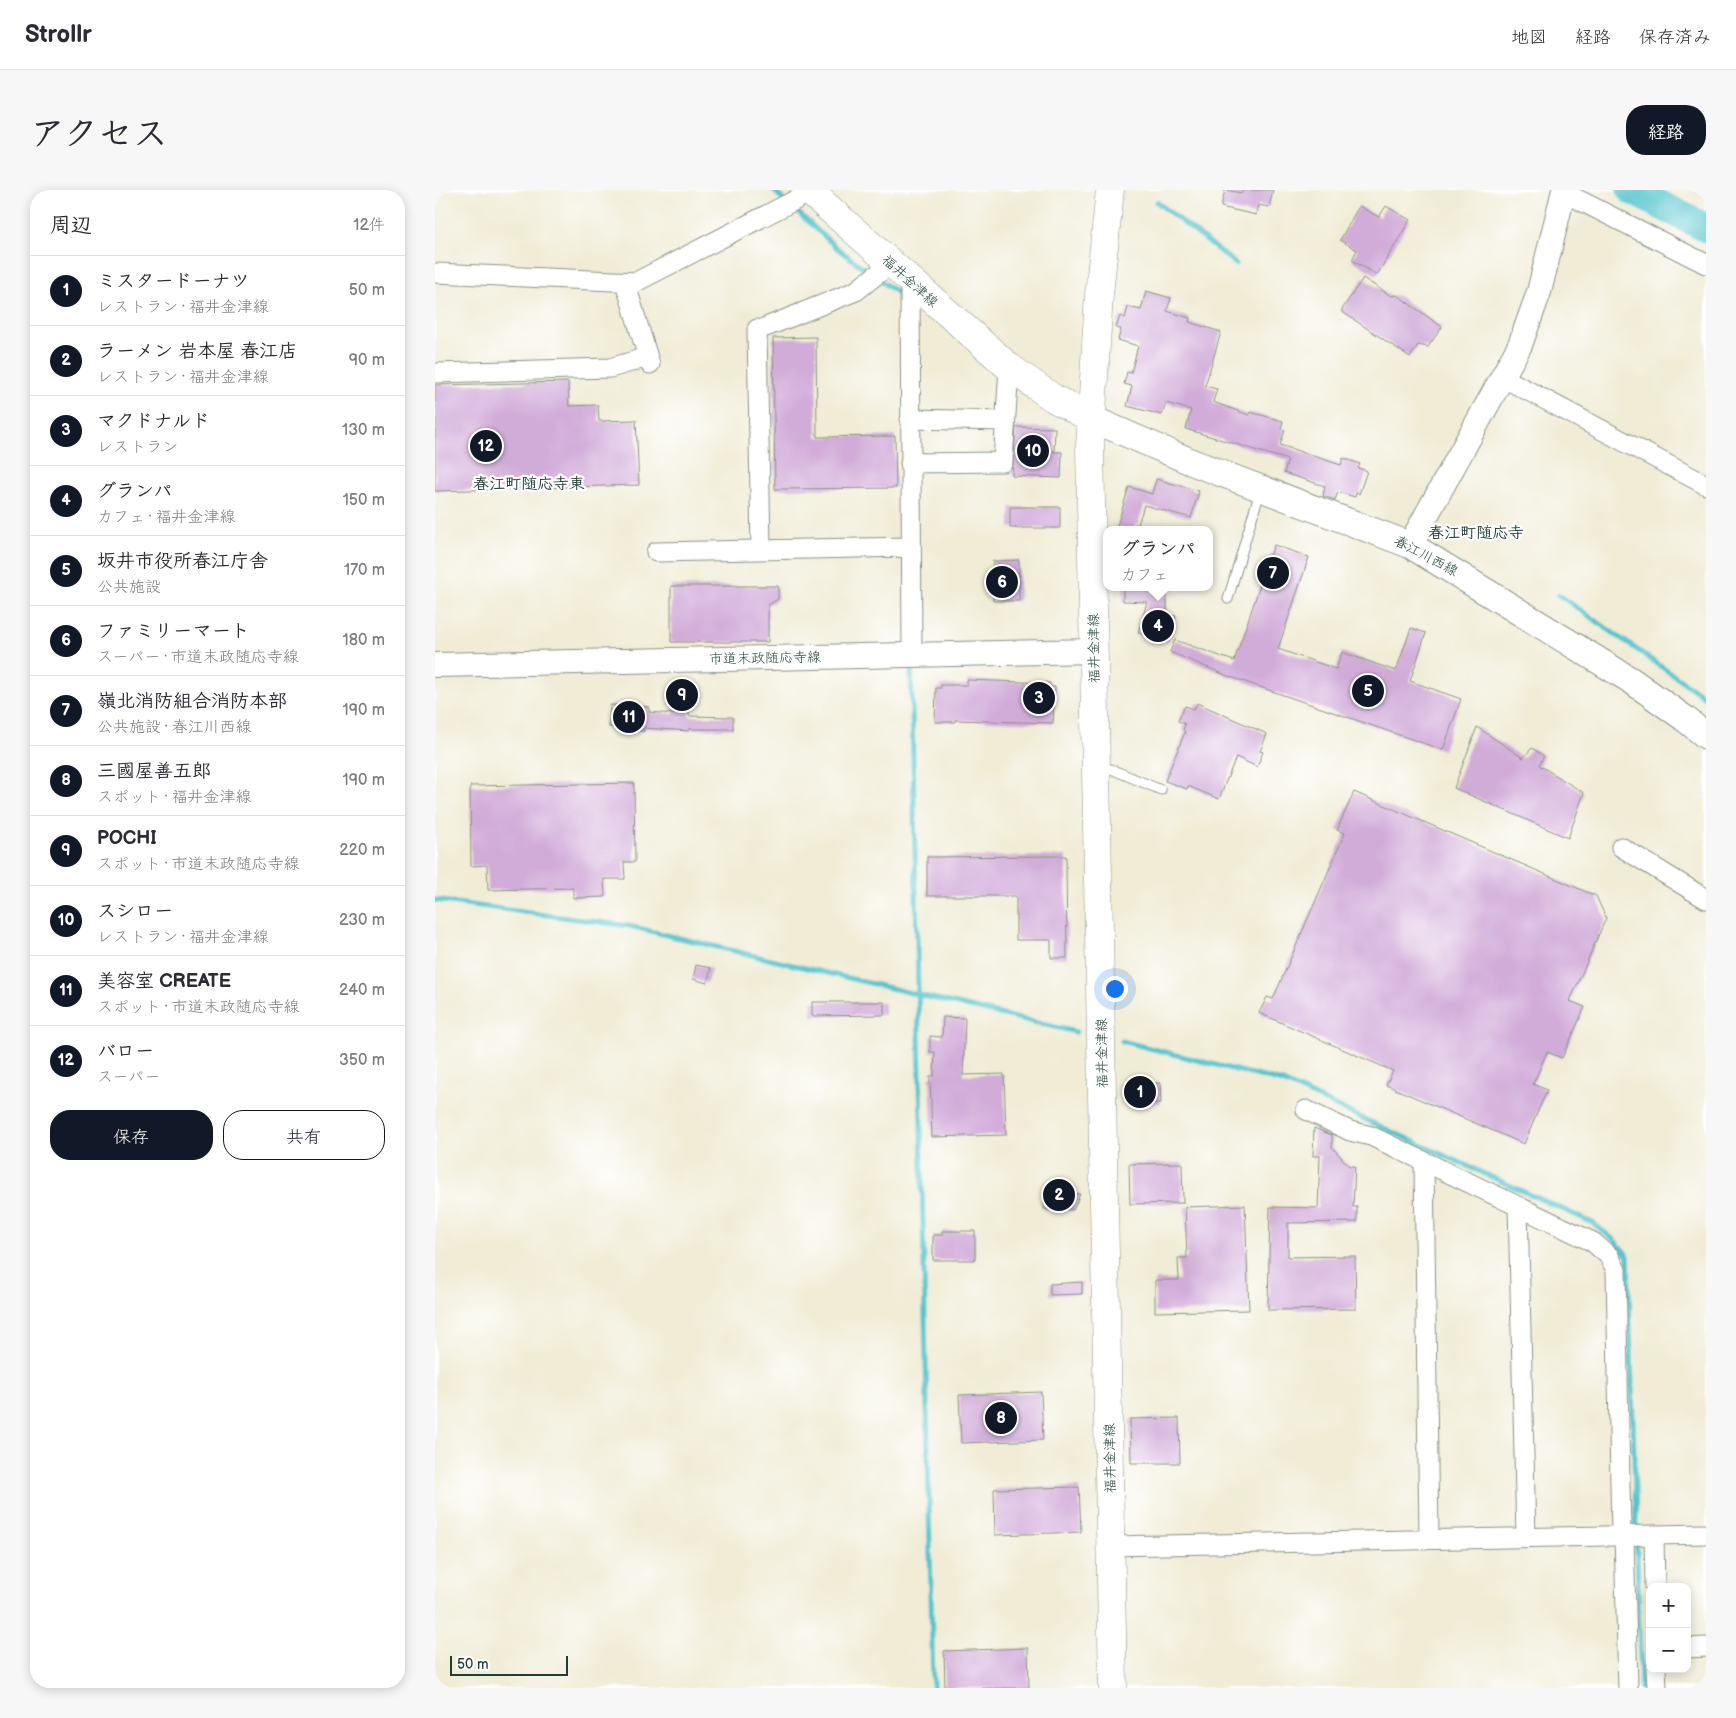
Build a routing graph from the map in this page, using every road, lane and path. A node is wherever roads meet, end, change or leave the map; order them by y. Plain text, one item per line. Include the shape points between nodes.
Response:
1 (1110, 190) edge
2 (810, 191) edge
3 (1563, 191) edge
4 (1706, 264) edge
5 (900, 272) junction
6 (435, 273) edge
7 (625, 282) junction
8 (1009, 366) junction
9 (435, 373) edge
10 (1502, 377) junction
11 (1090, 418) junction
12 (909, 419) junction
13 (1005, 421) junction
14 (909, 463) junction
15 (1706, 485) edge
16 (1261, 488) junction
17 (1410, 545) junction
18 (910, 547) junction
19 (761, 549) junction
20 (656, 552) dead end
21 (1228, 599) dead end
22 (1094, 651) junction
23 (911, 655) junction
24 (435, 665) edge
25 (1706, 736) edge
26 (1097, 768) junction
27 (1161, 790) dead end
28 (1621, 847) dead end
29 (1706, 899) edge
30 (1306, 1110) dead end
31 (1424, 1162) junction
32 (1518, 1206) junction
33 (1706, 1534) edge
34 (1622, 1535) junction
35 (1654, 1535) junction
36 (1526, 1537) junction
37 (1429, 1539) junction
38 (1111, 1546) junction
39 (1655, 1583) edge
40 (1706, 1647) edge
41 (1691, 1648) edge
42 (1657, 1673) edge
43 (1113, 1688) edge
44 (1627, 1688) edge
45 (1657, 1688) edge

1 - 11 main road, 福井金津線
2 - 5 main road, 福井金津線
2 - 7 street via 636,282
3 - 4 street
3 - 10 street via 1539,292 1520,345
5 - 8 main road, 福井金津線
5 - 12 street
5 - 19 street via 762,328
6 - 7 street
7 - 9 street via 649,360 610,368
8 - 11 main road, 福井金津線 via 1053,398
8 - 13 street
10 - 15 street
10 - 17 street
11 - 16 main road, 春江川西線
11 - 22 main road, 福井金津線
12 - 13 street
12 - 14 street
13 - 14 street via 1003,462
14 - 18 street
16 - 17 main road, 春江川西線
16 - 21 lane
17 - 25 main road, 春江川西線 via 1631,681
18 - 19 street
18 - 23 street
19 - 20 street
22 - 23 street, 市道末政随応寺線
22 - 26 main road, 福井金津線
23 - 24 street, 市道末政随応寺線
26 - 27 lane via 1111,769
26 - 38 main road, 福井金津線
28 - 29 street
30 - 31 street
31 - 32 street
31 - 37 street
32 - 34 street via 1593,1242 1609,1256 1616,1270
32 - 36 street
33 - 35 street
34 - 35 street
34 - 36 street
34 - 44 street
35 - 39 street
36 - 37 street
37 - 38 street
38 - 43 main road, 福井金津線
40 - 41 street
42 - 45 street

